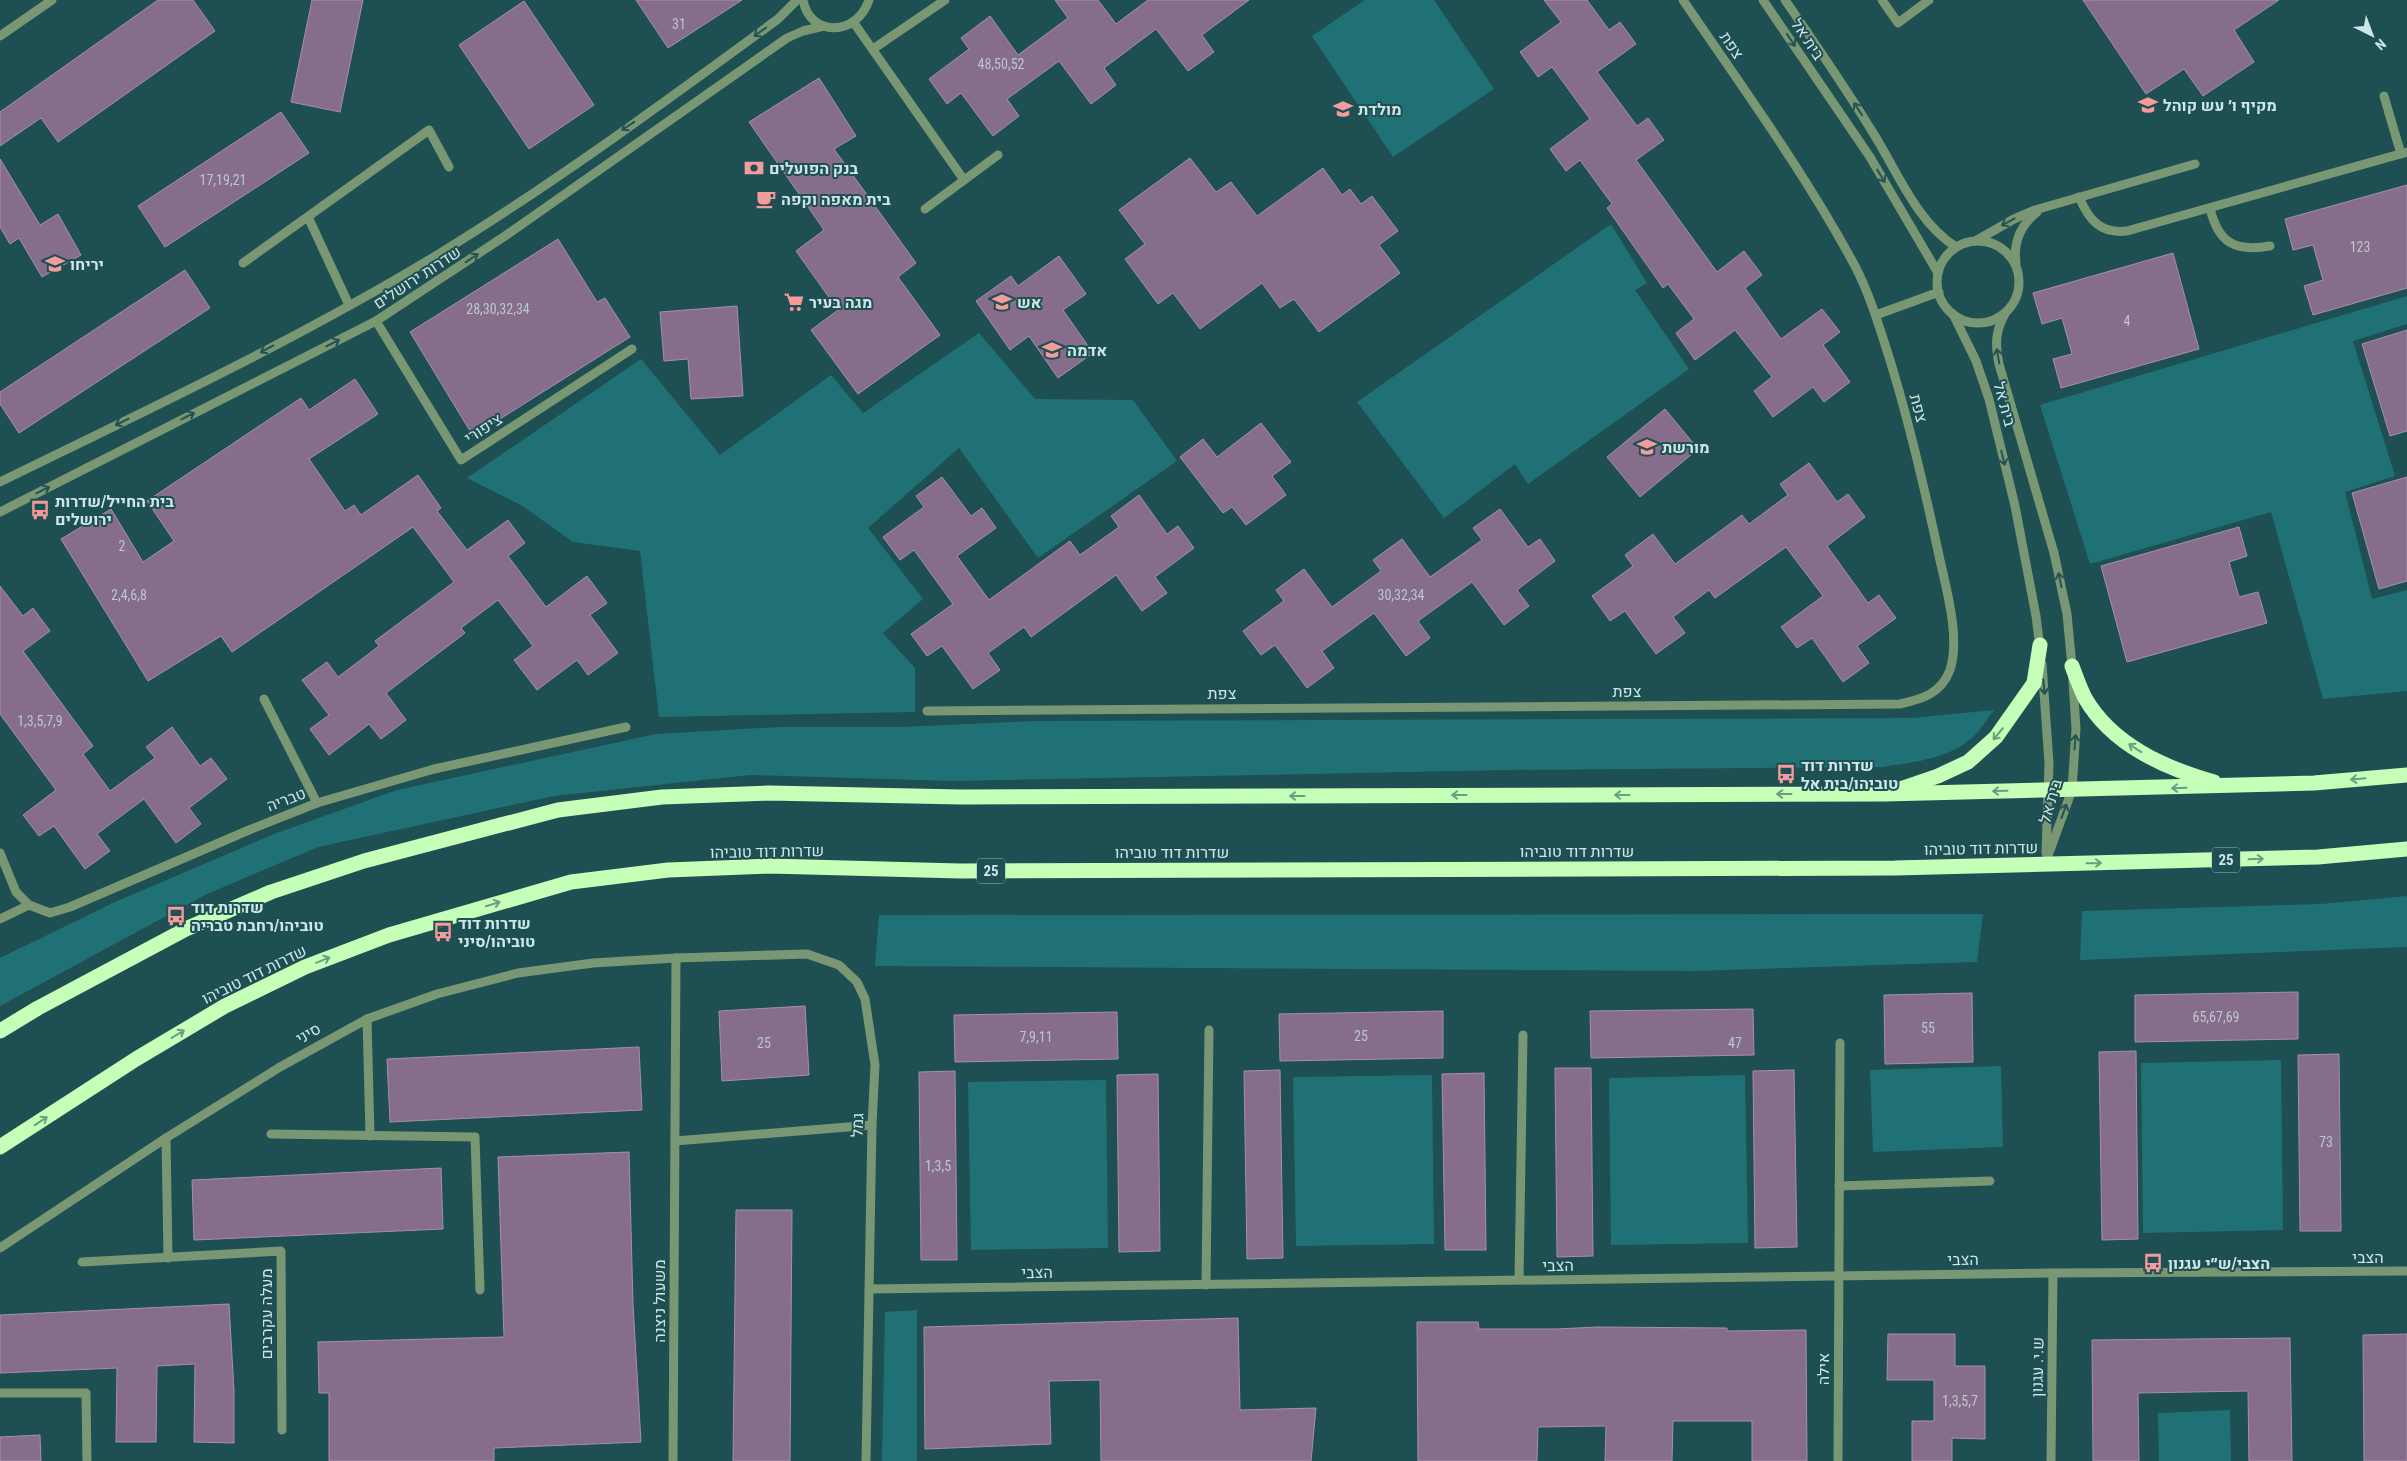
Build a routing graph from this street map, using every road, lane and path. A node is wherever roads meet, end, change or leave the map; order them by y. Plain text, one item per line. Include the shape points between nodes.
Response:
1 (52, 0) edge
2 (797, 0) edge
3 (803, 0) edge
4 (869, 0) edge
5 (945, 0) edge
6 (1682, 0) edge
7 (1763, 0) edge
8 (1785, 0) edge
9 (1882, 0) edge
10 (1929, 0) edge
11 (854, 22) junction
12 (824, 26) junction
13 (0, 36) edge
14 (873, 49) junction
15 (2384, 96) dead end
16 (2404, 153) edge
17 (998, 155) dead end
18 (2195, 164) dead end
19 (449, 167) dead end
20 (964, 180) junction
21 (2079, 197) junction
22 (2044, 207) junction
23 (2210, 208) junction
24 (924, 209) dead end
25 (308, 217) junction
26 (1974, 241) junction
27 (2270, 246) dead end
28 (1956, 247) junction
29 (243, 263) dead end
30 (2016, 265) junction
31 (1938, 273) junction
32 (1939, 292) junction
33 (349, 305) junction
34 (2006, 312) junction
35 (1953, 314) junction
36 (1876, 315) junction
37 (376, 321) junction
38 (632, 349) dead end
39 (0, 482) edge
40 (0, 512) edge
41 (2040, 645) junction
42 (2072, 666) junction
43 (264, 698) dead end
44 (926, 711) dead end
45 (626, 727) dead end
46 (2407, 774) edge
47 (2228, 786) junction
48 (2049, 790) junction
49 (2072, 790) junction
50 (1885, 794) junction
51 (317, 803) junction
52 (2407, 849) edge
53 (0, 853) edge
54 (2045, 864) junction
55 (29, 906) junction
56 (0, 919) edge
57 (676, 958) junction
58 (367, 1019) junction
59 (0, 1030) edge
60 (1209, 1030) dead end
61 (1524, 1035) dead end
62 (1840, 1043) dead end
63 (872, 1125) junction
64 (271, 1134) dead end
65 (370, 1136) junction
66 (166, 1138) junction
67 (675, 1141) junction
68 (0, 1147) edge
69 (1990, 1181) dead end
70 (1839, 1186) junction
71 (0, 1248) edge
72 (168, 1258) junction
73 (82, 1262) dead end
74 (2407, 1271) edge
75 (2053, 1273) junction
76 (1838, 1276) junction
77 (1519, 1280) junction
78 (1206, 1285) junction
79 (869, 1289) junction
80 (480, 1290) dead end
81 (0, 1394) edge
82 (282, 1430) dead end
83 (87, 1461) edge
84 (673, 1461) edge
85 (866, 1461) edge
86 (1838, 1461) edge
87 (2051, 1461) edge

1 - 13 street
2 -> 33 street, שדרות ירושלים via 778,19 530,194 438,255
3 - 12 street via 808,13
4 - 11 street
5 - 14 street
6 - 36 street, צפת via 1806,180 1856,269
7 -> 31 street, בית אל via 1870,157
28 -> 8 street, בית אל via 1932,228 1918,210 1863,116
9 - 10 street via 1898,23
11 - 12 street, שדרות ירושלים via 845,27
11 - 14 street
37 -> 12 street, שדרות ירושלים via 505,236 787,38
14 - 20 street
15 - 16 street
16 - 23 street
17 - 20 street
18 - 21 street
19 - 25 street via 429,130
20 - 24 street
21 - 22 street
21 - 23 street via 2095,224 2113,232
22 -> 26 street
22 - 30 street via 2030,218 2020,233 2014,252
23 - 27 street via 2217,228 2227,241 2247,248
25 - 29 street
25 - 33 street
26 - 28 street
26 - 30 street via 1998,246
28 - 31 street
30 - 34 street via 2018,290
31 - 32 street
32 - 35 street
32 - 36 street
33 -> 39 street, שדרות ירושלים via 229,370
34 - 35 street via 1995,319 1976,323
42 -> 34 street, בית אל via 2067,614 2054,553 1999,364 1995,342 1998,326
35 -> 41 street, בית אל via 1976,361 1989,399 2015,506
36 - 44 street, צפת via 1924,486 1948,601 1954,650 1949,671 1942,683 1924,699 1900,704
37 - 38 street, ציפורי via 461,460
40 -> 37 street, שדרות ירושלים
41 -> 48 street, בית אל
41 -> 50 highway via 2034,683 1996,737 1968,762
47 -> 42 highway via 2176,771 2116,736 2086,698
49 -> 42 street, בית אל via 2076,730
43 - 51 street
45 - 51 street, טבריה via 434,769
46 -> 47 highway via 2314,783
47 -> 49 highway
48 - 49 highway
48 -> 50 highway
48 - 54 street, בית אל
54 -> 49 street, בית אל
50 -> 59 highway via 961,797 769,793 662,797 558,810 364,861 271,892 188,928
51 - 55 street, טבריה via 70,907 50,913
54 -> 52 highway, שדרות דוד טוביהו / 25 via 2318,857
53 - 55 street via 16,892
68 -> 54 highway, שדרות דוד טוביהו / 25 via 217,1010 305,967 389,935 571,882 668,870 769,866 970,871 1886,868
55 - 56 street
57 - 58 street, סיני via 593,963 518,973 437,994
57 - 63 street, גמל via 807,954 839,965 857,982 865,999 875,1065
57 - 67 street, משעול ניצנה
58 - 65 street
58 - 66 street, סיני via 280,1067
60 - 78 street
61 - 77 street, הצבי
62 - 70 street, אילה
63 - 67 street
63 - 79 street, גמל
64 - 65 street
65 - 80 street via 475,1137
66 - 71 street, סיני
66 - 72 street
67 - 84 street, משעול ניצנה
69 - 70 street
70 - 76 street, אילה
72 - 73 street, מעלה עקרבים
72 - 82 street, מעלה עקרבים via 281,1251
74 - 75 street, הצבי
75 - 76 street, הצבי
75 - 87 street, ש.י. עגנון
76 - 77 street, הצבי
76 - 86 street, אילה
77 - 78 street, הצבי
78 - 79 street, הצבי
79 - 85 street, גמל
81 - 83 street via 86,1394

